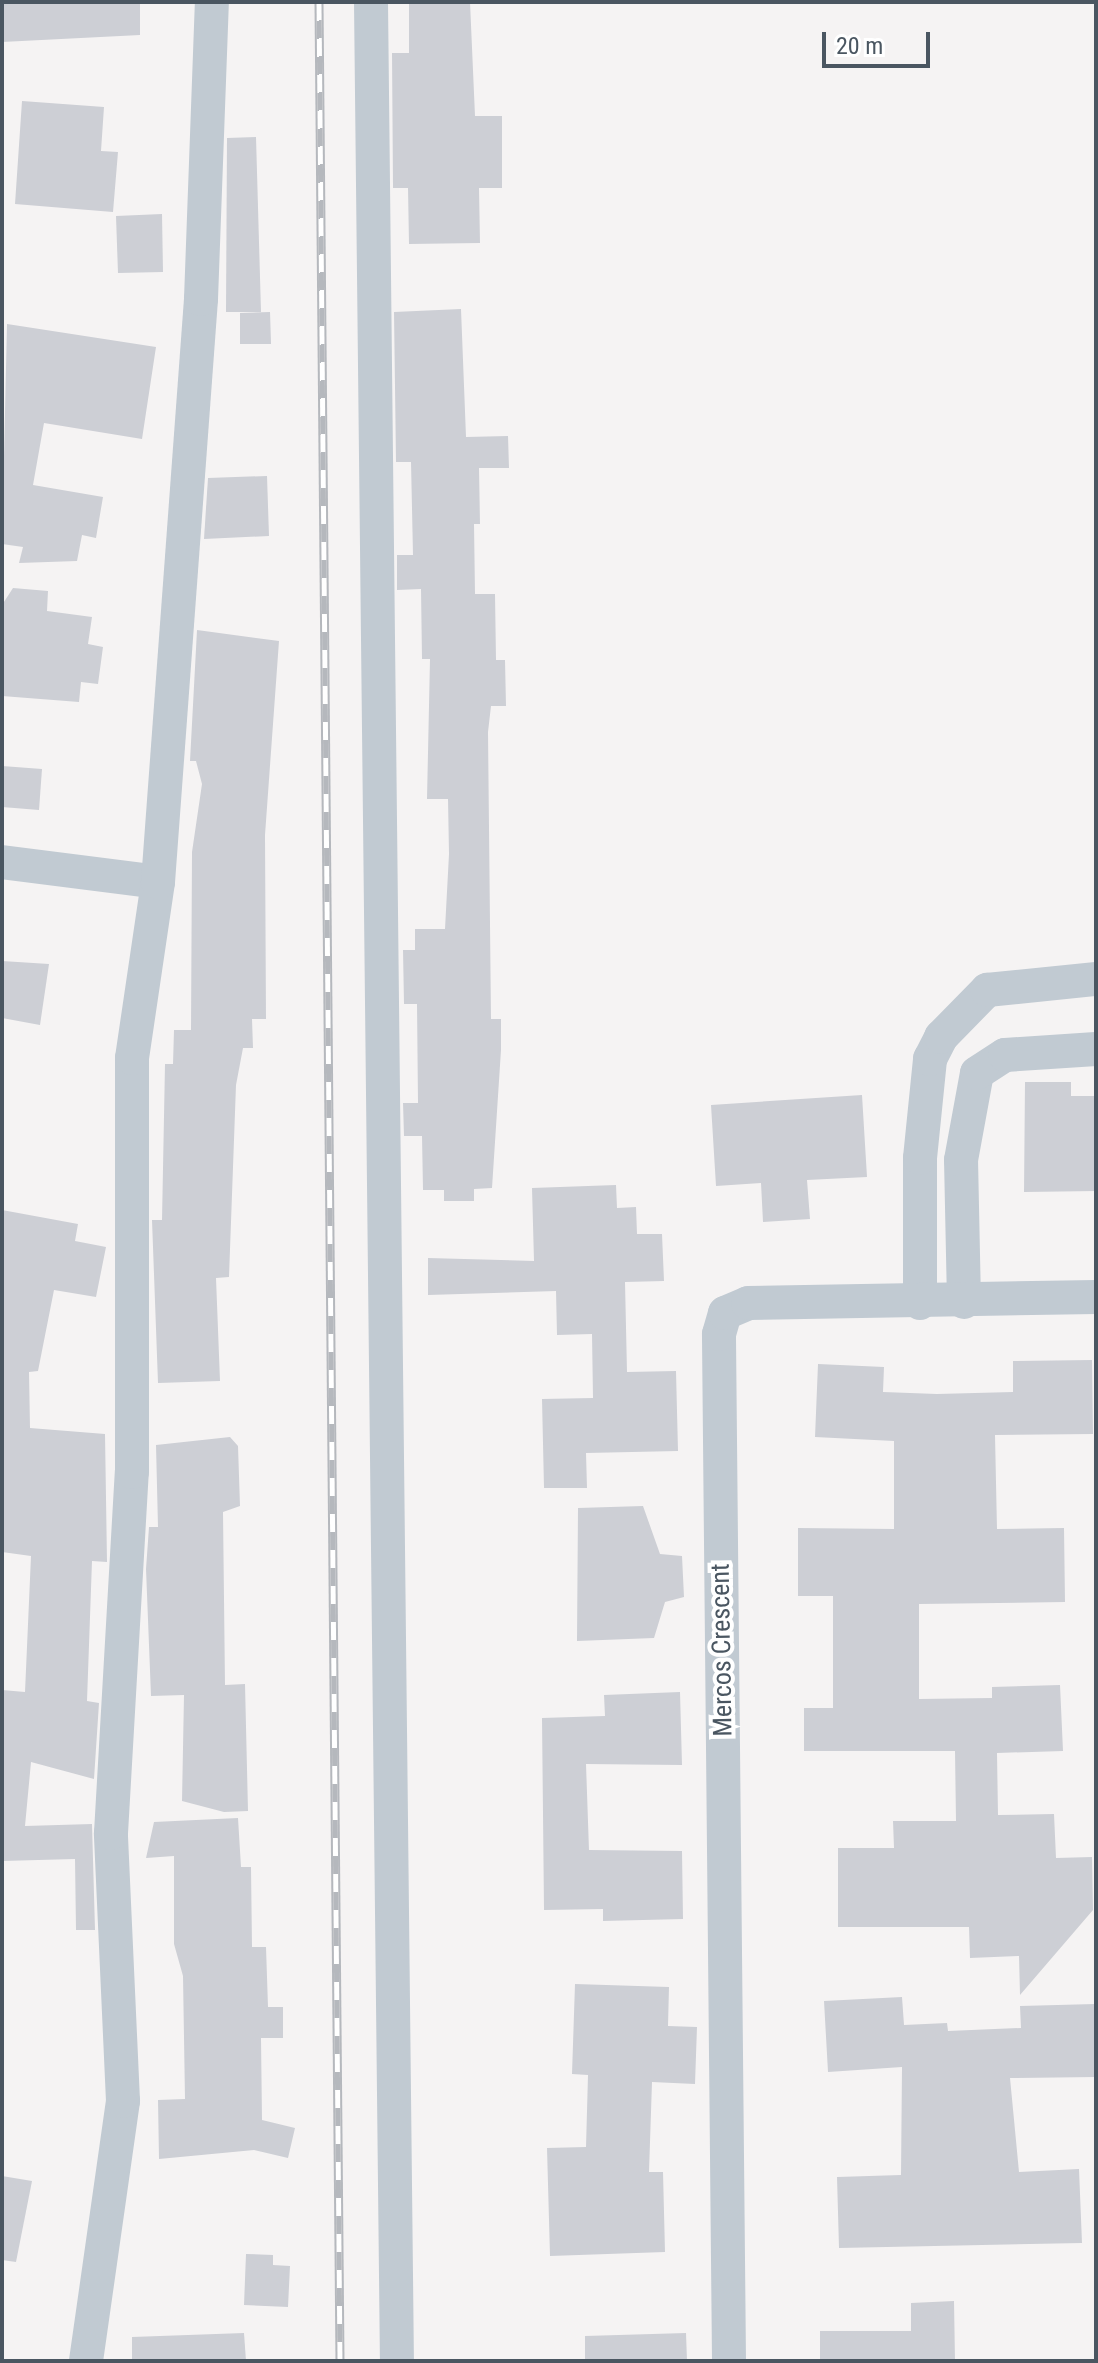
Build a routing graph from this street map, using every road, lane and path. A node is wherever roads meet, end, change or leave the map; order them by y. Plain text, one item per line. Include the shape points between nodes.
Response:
1 (212, 2) edge
2 (371, 2) edge
3 (2, 862) edge
4 (158, 882) junction
5 (1096, 979) edge
6 (1096, 1049) edge
7 (1096, 1297) edge
8 (964, 1302) junction
9 (920, 1303) junction
10 (86, 2361) edge
11 (397, 2361) edge
12 (729, 2361) edge

1 - 4 street via 201,299
2 - 11 street
3 - 4 street
4 - 10 street via 132,1058 132,1472 111,1833 123,2101
5 - 9 street via 987,990 941,1037 930,1059 920,1158
6 - 8 street via 1005,1055 977,1073 961,1160
7 - 8 street, Mercos Crescent
8 - 9 street, Mercos Crescent
9 - 12 street, Mercos Crescent via 748,1303 725,1313 719,1334

